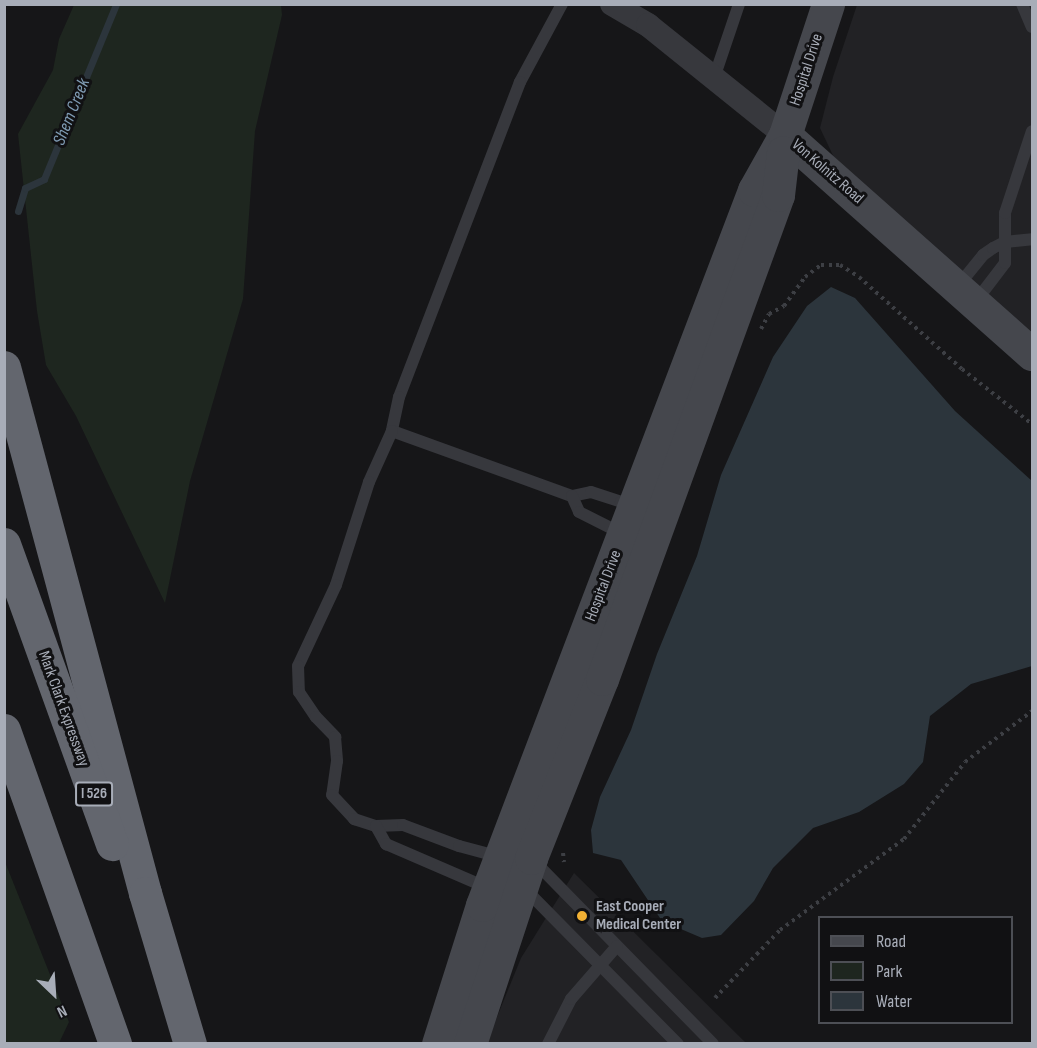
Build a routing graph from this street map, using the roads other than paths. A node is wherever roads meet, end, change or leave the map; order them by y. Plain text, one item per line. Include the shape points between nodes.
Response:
1 (562, 4) edge
2 (612, 4) edge
3 (739, 4) edge
4 (828, 4) edge
5 (1022, 4) edge
6 (639, 11) edge
7 (1032, 27) edge
8 (714, 78) junction
9 (1032, 131) edge
10 (785, 135) junction
11 (1032, 239) edge
12 (1005, 242) junction
13 (966, 295) junction
14 (1032, 354) edge
15 (4, 367) edge
16 (392, 430) junction
17 (572, 496) junction
18 (638, 496) junction
19 (623, 534) junction
20 (4, 544) edge
21 (4, 730) edge
22 (376, 826) junction
23 (510, 866) junction
24 (617, 946) junction
25 (600, 965) junction
26 (550, 1039) edge
27 (115, 1044) edge
28 (183, 1044) edge
29 (190, 1044) edge
30 (438, 1044) edge
31 (470, 1044) edge
32 (561, 1044) edge
33 (678, 1044) edge
34 (713, 1044) edge

1 - 16 lane via 520,82 403,387
2 - 6 street, Von Kolnitz Road
3 - 8 lane
4 - 10 street, Hospital Drive
5 - 7 lane
6 - 8 street, Von Kolnitz Road
8 - 10 street, Von Kolnitz Road
9 - 12 lane via 1005,213
10 - 13 street, Von Kolnitz Road
10 - 18 street, Hospital Drive via 754,190
10 - 23 street, Hospital Drive via 778,195 606,667
11 - 12 lane
12 - 13 lane via 982,255
12 - 13 lane via 1005,263
13 - 14 street, Von Kolnitz Road
15 - 29 highway via 145,893
16 - 17 lane
16 - 22 lane via 369,482 336,585 298,666 299,692 335,737 337,761 332,795 354,819
17 - 18 lane via 591,492 621,502
17 - 19 lane via 579,512
18 - 19 street, Hospital Drive
19 - 23 street, Hospital Drive
20 - 28 highway, Mark Clark Expressway / I 526
21 - 27 highway
22 - 23 lane via 403,825
22 - 23 lane via 386,844
23 - 24 lane
23 - 25 lane
23 - 30 street, Hospital Drive
23 - 31 street, Hospital Drive
24 - 25 lane
24 - 34 lane
25 - 26 lane via 571,999
25 - 33 lane
26 - 32 lane

